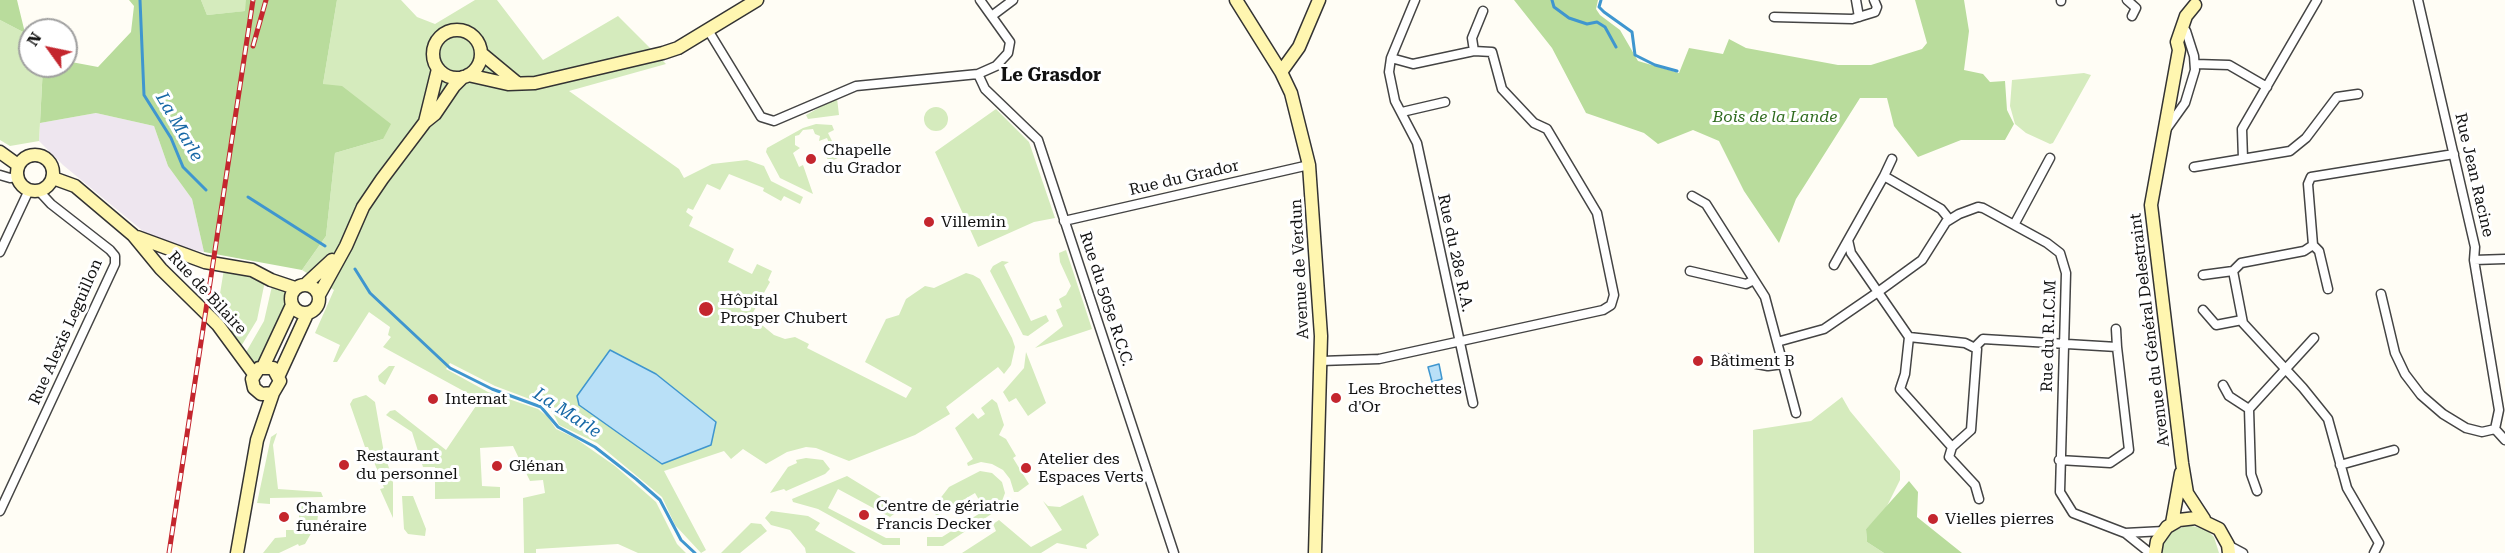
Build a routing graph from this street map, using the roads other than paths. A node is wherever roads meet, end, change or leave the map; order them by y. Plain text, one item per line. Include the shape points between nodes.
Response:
1 (757, 0) edge
2 (980, 0) edge
3 (1013, 0) edge
4 (1236, 0) edge
5 (1319, 0) edge
6 (1415, 0) edge
7 (1856, 0) edge
8 (1874, 0) edge
9 (2127, 0) edge
10 (2317, 0) edge
11 (2418, 0) edge
12 (2197, 2) edge
13 (1483, 11) dead end
14 (993, 15) junction
15 (2132, 16) dead end
16 (1774, 17) dead end
17 (1859, 17) junction
18 (708, 30) junction
19 (2186, 31) junction
20 (2179, 50) junction
21 (1474, 51) junction
22 (481, 53) junction
23 (1391, 58) junction
24 (2195, 64) junction
25 (438, 69) junction
26 (1281, 72) junction
27 (978, 74) junction
28 (466, 76) junction
29 (516, 82) junction
30 (2267, 87) junction
31 (2358, 94) dead end
32 (1444, 102) dead end
33 (1402, 112) junction
34 (424, 122) junction
35 (2163, 133) junction
36 (0, 152) edge
37 (2454, 153) junction
38 (2050, 158) dead end
39 (1892, 159) dead end
40 (2243, 159) junction
41 (1310, 165) junction
42 (2194, 167) dead end
43 (18, 171) junction
44 (0, 175) edge
45 (1884, 176) junction
46 (53, 178) junction
47 (34, 191) junction
48 (1692, 196) dead end
49 (1949, 219) junction
50 (1064, 221) junction
51 (2014, 225) junction
52 (134, 235) junction
53 (1848, 240) junction
54 (346, 243) junction
55 (2313, 246) junction
56 (0, 252) edge
57 (2505, 259) edge
58 (2474, 260) junction
59 (1834, 265) dead end
60 (1690, 271) dead end
61 (2233, 272) junction
62 (2203, 275) dead end
63 (1754, 280) junction
64 (300, 287) junction
65 (2328, 289) dead end
66 (1878, 292) junction
67 (2381, 294) dead end
68 (319, 295) junction
69 (292, 305) junction
70 (2203, 310) dead end
71 (307, 314) junction
72 (2242, 320) junction
73 (2116, 329) dead end
74 (1909, 337) junction
75 (2314, 338) dead end
76 (1458, 341) junction
77 (1777, 342) junction
78 (2065, 343) junction
79 (1976, 346) junction
80 (2117, 347) junction
81 (1725, 358) dead end
82 (1321, 361) junction
83 (1783, 364) junction
84 (2286, 370) junction
85 (259, 371) junction
86 (279, 375) junction
87 (2223, 385) dead end
88 (267, 394) junction
89 (1473, 403) dead end
90 (2249, 409) junction
91 (1796, 413) dead end
92 (2495, 429) junction
93 (2505, 440) edge
94 (1952, 447) junction
95 (2394, 450) dead end
96 (2059, 460) junction
97 (2182, 463) junction
98 (2340, 465) junction
99 (2257, 491) dead end
100 (1979, 499) dead end
101 (0, 511) edge
102 (2204, 519) junction
103 (2168, 527) junction
104 (2125, 532) junction
105 (2229, 549) edge
106 (2379, 551) edge
107 (237, 553) edge
108 (1174, 553) edge
109 (1315, 553) edge
110 (2150, 553) edge
111 (2155, 553) edge
112 (2243, 553) edge

1 - 18 street
2 - 14 street
3 - 14 street
4 - 26 street, Avenue de Verdun
5 - 26 street via 1299,47
6 - 23 street, Rue du 28e R.A.
7 - 17 street
8 - 17 street via 1876,10
9 - 15 street via 2136,8
10 - 30 street
11 - 37 street, Rue Jean Racine
12 - 19 street, Avenue du Général Delestraint
12 - 20 street, Avenue du Général Delestraint via 2183,23 2177,42
13 - 21 street via 1472,38
14 - 27 street via 1010,47 996,66
16 - 17 street
18 - 27 street via 764,120 780,120 856,86
18 - 29 street via 663,53 535,83
19 - 20 street, Avenue du Général Delestraint
19 - 24 street
20 - 35 street, Avenue du Général Delestraint
21 - 23 street via 1413,64
21 - 76 street via 1492,52 1502,89 1534,123 1547,129 1597,213 1614,295 1611,305 1603,310
22 - 25 street via 478,42 464,31 445,34 437,40 434,50
22 - 28 street via 478,66
22 - 29 street
23 - 33 street, Rue du 28e R.A. via 1395,101
24 - 30 street via 2229,65
24 - 35 street via 2189,94
25 - 28 street via 450,77
25 - 34 street
26 - 41 street, Avenue de Verdun via 1301,126
27 - 50 street, Rue du 505e R.C.C. via 985,89 1036,136
28 - 29 street
28 - 34 street
30 - 40 street via 2240,133
31 - 40 street via 2337,97 2306,138 2290,151
32 - 33 street
33 - 76 street, Rue du 28e R.A. via 1417,143
34 - 54 street via 370,198
35 - 97 street, Avenue du Général Delestraint via 2152,194 2152,219
36 - 43 street
37 - 55 street via 2311,177 2308,184
37 - 58 street, Rue Jean Racine via 2475,247
38 - 51 street
39 - 45 street
40 - 42 street
41 - 50 street, Rue du Grador
41 - 82 street, Avenue de Verdun
43 - 44 street via 10,178
43 - 46 street via 31,155 41,155 50,161
43 - 47 street via 22,186
45 - 49 street via 1941,209
45 - 53 street
46 - 47 street via 49,186
46 - 52 street, Rue de Bilaire via 75,186
47 - 56 street
47 - 101 street, Rue Alexis Leguillon via 110,250 115,264
48 - 63 street via 1707,204
49 - 51 street, Rue du R.I.C.M via 1978,207
49 - 66 street via 1922,260
50 - 108 street, Rue du 505e R.C.C.
51 - 78 street, Rue du R.I.C.M via 2054,247 2063,260
52 - 64 street, Rue de Bilaire via 205,262 252,270 271,280
52 - 85 street, Rue de Bilaire via 161,269
53 - 59 street
53 - 66 street via 1851,253
54 - 64 street via 324,269
54 - 68 street
55 - 61 street via 2241,262
55 - 65 street via 2319,251
57 - 58 street
58 - 92 street, Rue Jean Racine via 2499,410
60 - 63 street via 1746,284
61 - 62 street
61 - 72 street
63 - 77 street via 1765,297
64 - 68 street via 314,288
64 - 69 street via 291,294
66 - 74 street
66 - 77 street via 1824,329
67 - 92 street via 2395,353 2421,395 2466,428 2482,432
68 - 71 street via 317,307
69 - 71 street
69 - 85 street
70 - 72 street via 2216,324
71 - 86 street
72 - 84 street
73 - 80 street
74 - 79 street
74 - 94 street via 1900,389
75 - 84 street
76 - 82 street via 1378,359
76 - 89 street, Rue du 28e R.A.
77 - 83 street
78 - 79 street via 1983,339
78 - 80 street
78 - 96 street, Rue du R.I.C.M
79 - 94 street via 1971,430
80 - 96 street via 2129,450 2110,463
81 - 83 street via 1768,366
82 - 109 street, Avenue de Verdun
83 - 91 street
84 - 90 street
84 - 98 street via 2325,413
85 - 86 street via 273,368
85 - 88 street via 254,388
86 - 88 street via 280,384
87 - 90 street via 2229,396
88 - 107 street
90 - 99 street via 2251,474
92 - 93 street
94 - 100 street via 1949,457 1975,485
95 - 98 street
96 - 104 street, Rue du R.I.C.M via 2058,486 2070,509
97 - 102 street, Avenue du Général Delestraint via 2187,493
97 - 103 street, Avenue du Général Delestraint
98 - 106 street via 2354,502 2376,537
102 - 103 street via 2187,518
102 - 105 street, Avenue du Général Delestraint via 2219,529
103 - 104 street, Rue du R.I.C.M
103 - 111 street, Avenue du Général Delestraint
104 - 110 street, Rue du R.I.C.M
105 - 112 street

